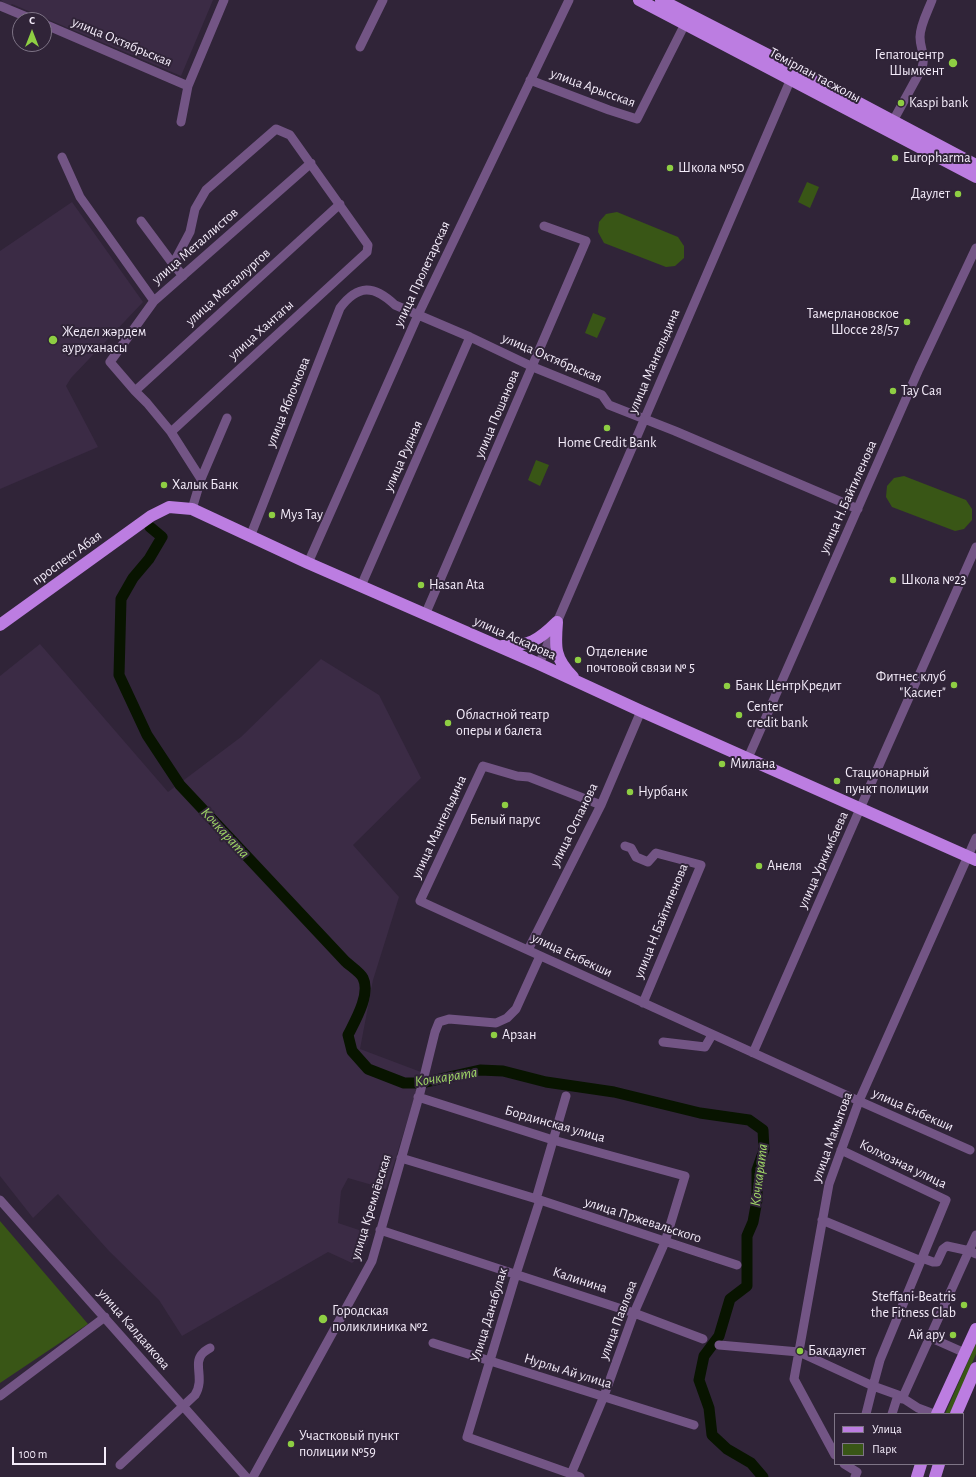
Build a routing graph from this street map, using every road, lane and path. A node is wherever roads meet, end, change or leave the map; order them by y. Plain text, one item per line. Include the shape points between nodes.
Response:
1 (224, 0) edge
2 (383, 0) edge
3 (569, 0) edge
4 (639, 0) edge
5 (661, 0) edge
6 (932, 0) edge
7 (0, 6) edge
8 (15, 12) edge
9 (685, 24) junction
10 (52, 27) edge
11 (360, 46) dead end
12 (793, 74) junction
13 (530, 80) junction
14 (188, 86) junction
15 (894, 121) junction
16 (181, 122) dead end
17 (62, 157) dead end
18 (311, 163) junction
19 (976, 165) edge
20 (976, 177) edge
21 (340, 204) junction
22 (141, 221) dead end
23 (544, 226) dead end
24 (976, 248) edge
25 (173, 264) junction
26 (183, 276) junction
27 (366, 290) joint
28 (154, 301) junction
29 (418, 315) junction
30 (470, 337) junction
31 (533, 367) junction
32 (135, 391) junction
33 (227, 418) dead end
34 (644, 420) junction
35 (171, 432) junction
36 (201, 479) junction
37 (192, 509) junction
38 (858, 509) junction
39 (151, 516) joint
40 (250, 537) junction
41 (976, 547) edge
42 (308, 563) junction
43 (361, 586) junction
44 (425, 615) junction
45 (557, 622) junction
46 (0, 625) edge
47 (497, 646) junction
48 (539, 664) junction
49 (578, 682) junction
50 (641, 711) junction
51 (748, 758) junction
52 (600, 805) junction
53 (861, 809) junction
54 (976, 838) edge
55 (625, 846) dead end
56 (972, 858) edge
57 (420, 900) joint
58 (528, 950) junction
59 (540, 956) junction
60 (643, 1003) junction
61 (712, 1035) junction
62 (663, 1042) dead end
63 (753, 1053) junction
64 (566, 1096) dead end
65 (418, 1097) junction
66 (859, 1101) junction
67 (553, 1140) junction
68 (841, 1150) junction
69 (970, 1150) dead end
70 (401, 1158) junction
71 (685, 1176) joint
72 (0, 1200) edge
73 (538, 1200) junction
74 (822, 1220) junction
75 (380, 1230) junction
76 (976, 1235) edge
77 (664, 1242) junction
78 (973, 1252) edge
79 (921, 1260) junction
80 (737, 1265) dead end
81 (516, 1274) junction
82 (634, 1313) junction
83 (105, 1317) junction
84 (976, 1329) edge
85 (929, 1337) junction
86 (703, 1339) dead end
87 (433, 1343) dead end
88 (720, 1345) dead end
89 (210, 1348) dead end
90 (799, 1352) junction
91 (965, 1353) junction
92 (490, 1362) junction
93 (976, 1368) edge
94 (873, 1386) junction
95 (0, 1396) edge
96 (604, 1396) junction
97 (900, 1397) junction
98 (183, 1406) junction
99 (866, 1413) edge
100 (892, 1413) edge
101 (932, 1413) edge
102 (938, 1413) edge
103 (956, 1413) edge
104 (694, 1425) dead end
105 (834, 1453) edge
106 (120, 1465) dead end
107 (846, 1465) edge
108 (921, 1465) edge
109 (939, 1465) edge
110 (576, 1476) edge
111 (246, 1477) edge
112 (253, 1477) edge
113 (855, 1477) edge
114 (917, 1477) edge
115 (935, 1477) edge

1 - 14 street
2 - 11 street
3 - 13 street, улица Пролетарская
4 - 9 main road, Темірлан тасжолы
5 - 12 main road, Темірлан тасжолы
6 - 15 street via 920,37 924,62
7 - 8 street
9 - 12 main road, Темірлан тасжолы
9 - 13 street, улица Арысская via 637,119
10 - 14 street, улица Октябрьская
12 - 15 main road, Темірлан тасжолы
12 - 20 main road, Темірлан тасжолы
12 - 34 street, улица Мангельдина
13 - 29 street, улица Пролетарская
14 - 16 street
15 - 19 main road, Темірлан тасжолы
17 - 28 street via 80,197
18 - 21 street
18 - 25 street via 290,134 276,129 206,190 195,209 190,232
18 - 26 street, улица Металлистов
21 - 32 street, улица Металлургов
21 - 35 street, улица Хантагы via 368,245 367,252
22 - 25 street
23 - 31 street, улица Пошанова via 586,241
24 - 38 street, улица Н.Байтиленова via 921,364
25 - 26 street
26 - 28 street, улица Металлистов
27 - 29 street, улица Октябрьская via 376,291 395,306
27 - 40 street, улица Яблочкова via 347,299 340,308
28 - 32 street, улица Металлистов via 110,362
29 - 30 street, улица Октябрьская
29 - 42 street, улица Пролетарская
30 - 31 street, улица Октябрьская
30 - 43 street, улица Рудная
31 - 34 street, улица Октябрьская via 602,395 609,405
31 - 44 street, улица Пошанова
32 - 35 street
33 - 36 street
34 - 38 street, улица Октябрьская
34 - 45 street, улица Мангельдина
35 - 36 street
36 - 37 street
37 - 39 main road, улица Аскарова via 169,506
37 - 40 main road, улица Аскарова
38 - 51 street, улица Н.Байтиленова
39 - 46 main road, проспект Абая
40 - 42 main road, улица Аскарова
41 - 53 street, улица Уркимбаева
42 - 43 main road, улица Аскарова
43 - 44 main road, улица Аскарова
44 - 47 main road, улица Аскарова
45 - 47 main road via 534,641 514,646
45 - 48 street, улица Мангельдина
45 - 49 main road via 557,653 561,664
47 - 48 main road, улица Аскарова
48 - 49 main road, улица Аскарова
49 - 50 main road, улица Аскарова
50 - 51 main road, улица Аскарова
50 - 52 street, улица Оспанова
51 - 53 main road, улица Аскарова
52 - 57 street, улица Мангельдина via 529,777 483,766
52 - 58 street, улица Оспанова
53 - 56 main road, улица Аскарова
53 - 63 street, улица Уркимбаева
54 - 56 street, улица Мамытова
55 - 60 street, улица Н.Байтиленова via 631,848 636,857 648,862 656,853 700,865
56 - 66 street, улица Мамытова
57 - 58 street, улица Енбекши
58 - 59 street, улица Енбекши
59 - 60 street, улица Енбекши
59 - 65 street, улица Кремлёвская via 516,1009 507,1018 496,1023 448,1019 439,1022
60 - 61 street, улица Енбекши
61 - 62 street via 705,1047
61 - 63 street, улица Енбекши
63 - 66 street, улица Енбекши
64 - 67 street, Улица Данабулак
65 - 67 street, Бординская улица
65 - 70 street, улица Кремлёвская
66 - 68 street, улица Мамытова
66 - 69 street, улица Енбекши
67 - 71 street, Бординская улица
67 - 73 street, Улица Данабулак
68 - 74 street, улица Мамытова via 829,1184
68 - 79 street, Колхозная улица via 946,1200
70 - 73 street, улица Пржевальского
70 - 75 street, улица Кремлёвская
71 - 77 street, улица Павлова
72 - 83 street, улица Калдаякова
73 - 77 street, улица Пржевальского
73 - 81 street, Улица Данабулак
74 - 79 street
74 - 90 street, улица Мамытова
75 - 81 street, Калинина
75 - 112 street, улица Кремлёвская via 372,1262
76 - 78 street
77 - 80 street, улица Пржевальского
77 - 82 street, улица Павлова
78 - 79 street via 947,1246 937,1262
78 - 85 street
79 - 94 street, Колхозная улица via 880,1360
81 - 82 street, Калинина
81 - 92 street, Улица Данабулак
82 - 86 street, Калинина
82 - 96 street, улица Павлова
83 - 95 street
83 - 98 street, улица Калдаякова
84 - 91 main road
85 - 91 street
85 - 97 street
87 - 92 street, Нурлы Ай улица
88 - 90 street
89 - 98 street via 199,1359 198,1389
90 - 94 street
90 - 105 street, улица Мамытова via 794,1379
91 - 102 main road
92 - 96 street, Нурлы Ай улица
92 - 110 street, Улица Данабулак via 467,1437
93 - 103 main road
94 - 97 street
94 - 99 street, Колхозная улица
96 - 104 street, Нурлы Ай улица
96 - 110 street, улица Павлова
97 - 100 street
97 - 101 street
98 - 106 street
98 - 111 street, улица Калдаякова
107 - 113 street via 857,1472
108 - 114 main road
109 - 115 main road

